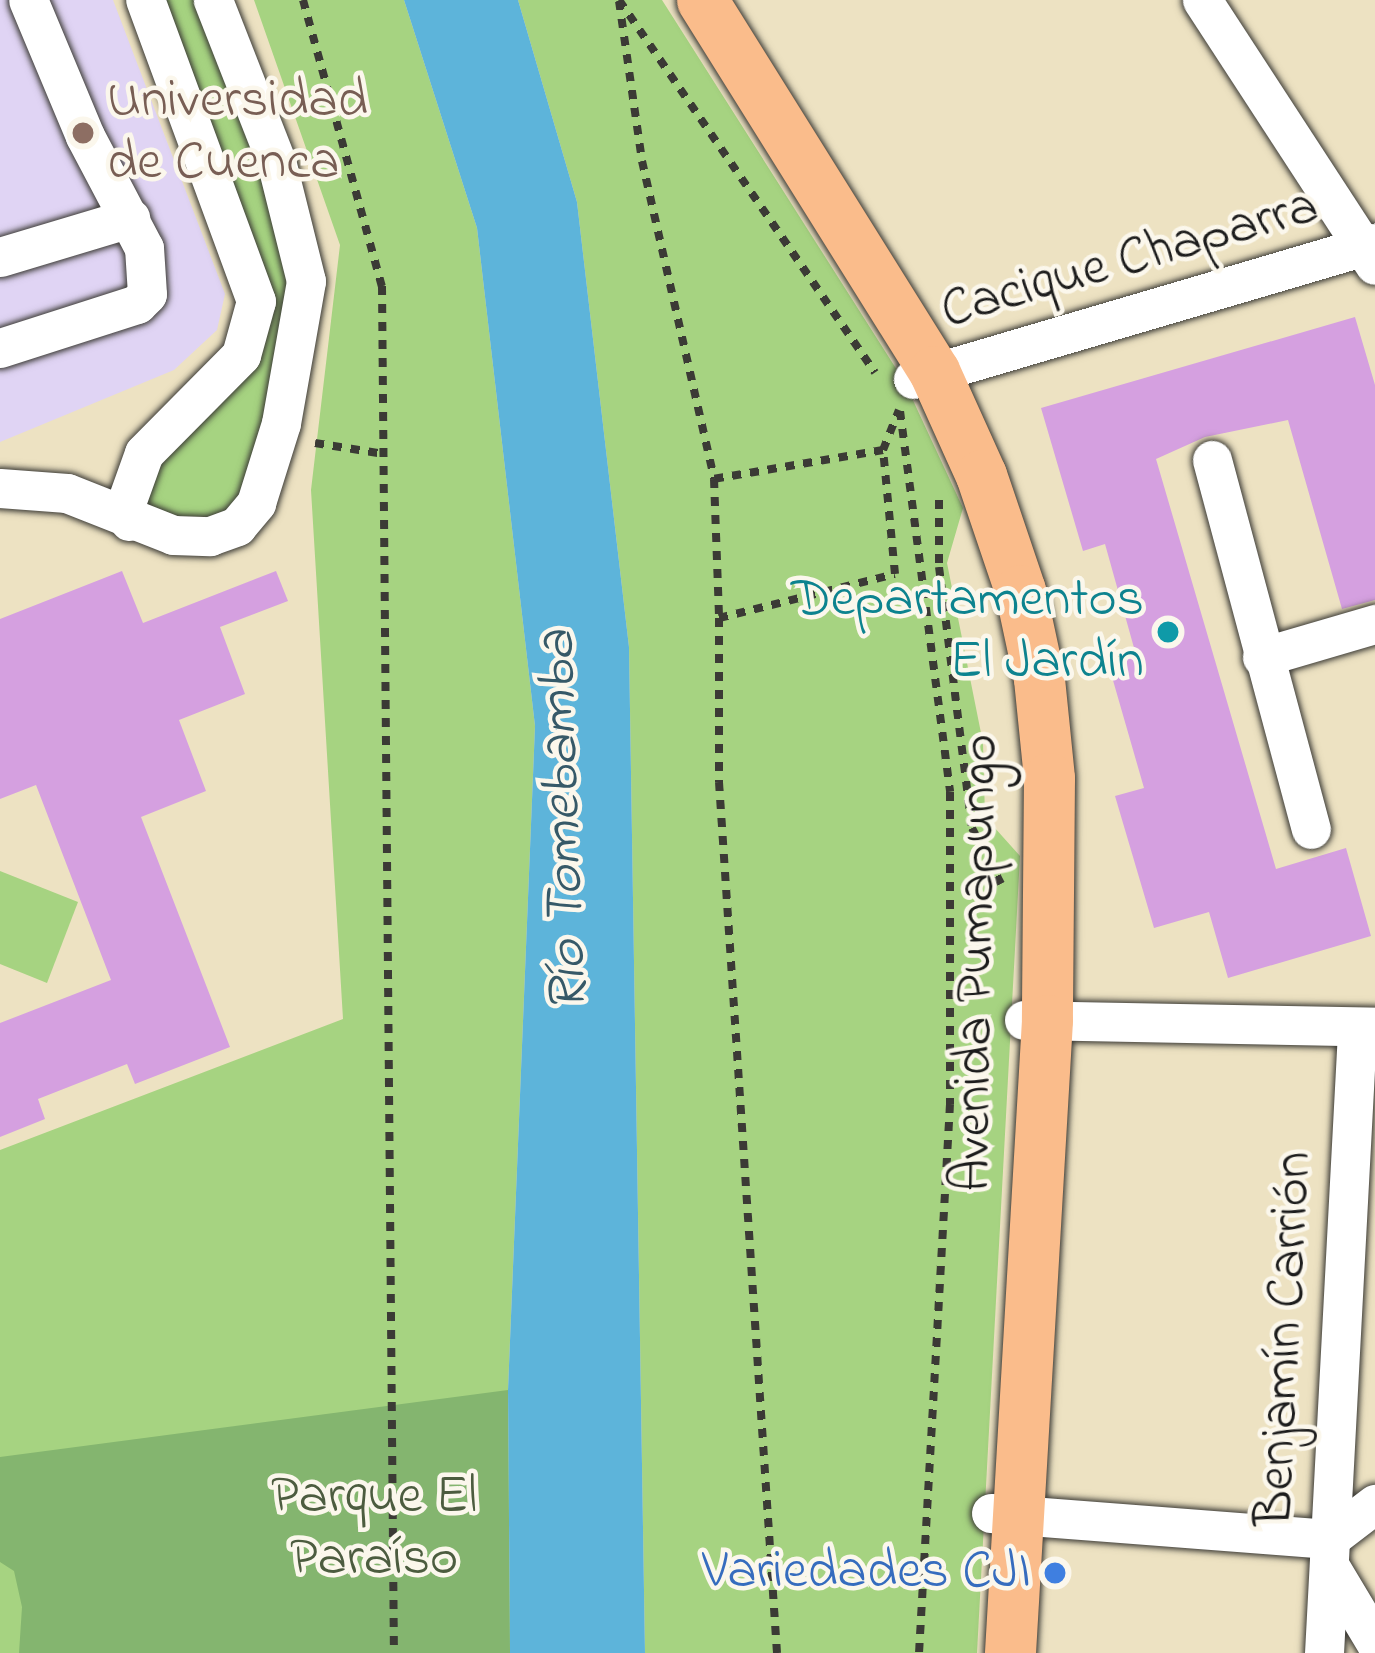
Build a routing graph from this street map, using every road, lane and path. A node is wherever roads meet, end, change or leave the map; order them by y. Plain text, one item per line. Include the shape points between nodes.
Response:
1 (28, 0) edge
2 (146, 0) edge
3 (213, 0) edge
4 (303, 0) edge
5 (619, 0) edge
6 (701, 0) edge
7 (1202, 0) edge
8 (130, 218) junction
9 (1373, 252) edge
10 (0, 257) edge
11 (0, 348) edge
12 (924, 375) junction
13 (281, 423) junction
14 (384, 454) junction
15 (1212, 460) dead end
16 (714, 479) junction
17 (939, 479) dead end
18 (0, 488) edge
19 (129, 521) junction
20 (719, 618) junction
21 (1374, 624) edge
22 (1262, 657) junction
23 (1311, 829) dead end
24 (1007, 901) dead end
25 (1036, 1020) junction
26 (1366, 1029) edge
27 (1375, 1504) edge
28 (1004, 1514) junction
29 (1329, 1552) junction
30 (1375, 1642) edge
31 (394, 1653) edge
32 (776, 1653) edge
33 (919, 1653) edge
34 (1010, 1653) edge
35 (1324, 1653) edge

1 - 8 street
2 - 19 street via 256,301 241,356 144,453 125,506
3 - 13 street via 276,161 303,259 304,298
4 - 14 path via 382,286
5 - 16 path via 641,161
5 - 33 path via 900,409 950,792 950,1104
6 - 12 main road, Avenida Pumapungo
7 - 9 street
8 - 10 street
8 - 11 street via 149,269 147,294
9 - 12 street, Cacique Chaparra
12 - 25 main road, Avenida Pumapungo via 982,475 1039,680 1049,778
13 - 14 path via 292,439
13 - 19 street via 256,503 237,526 210,536 173,535
14 - 31 path
15 - 22 street
16 - 20 path
16 - 20 path via 883,450 895,574
17 - 24 path via 939,567 972,828
18 - 19 street via 67,493
20 - 32 path via 719,782
21 - 22 street
22 - 23 street
25 - 26 street
25 - 28 main road, Avenida Pumapungo
26 - 29 street, Benjamín Carrión
27 - 29 street
28 - 29 street
28 - 34 main road, Avenida Pumapungo
29 - 30 street
29 - 35 street, Benjamín Carrión

